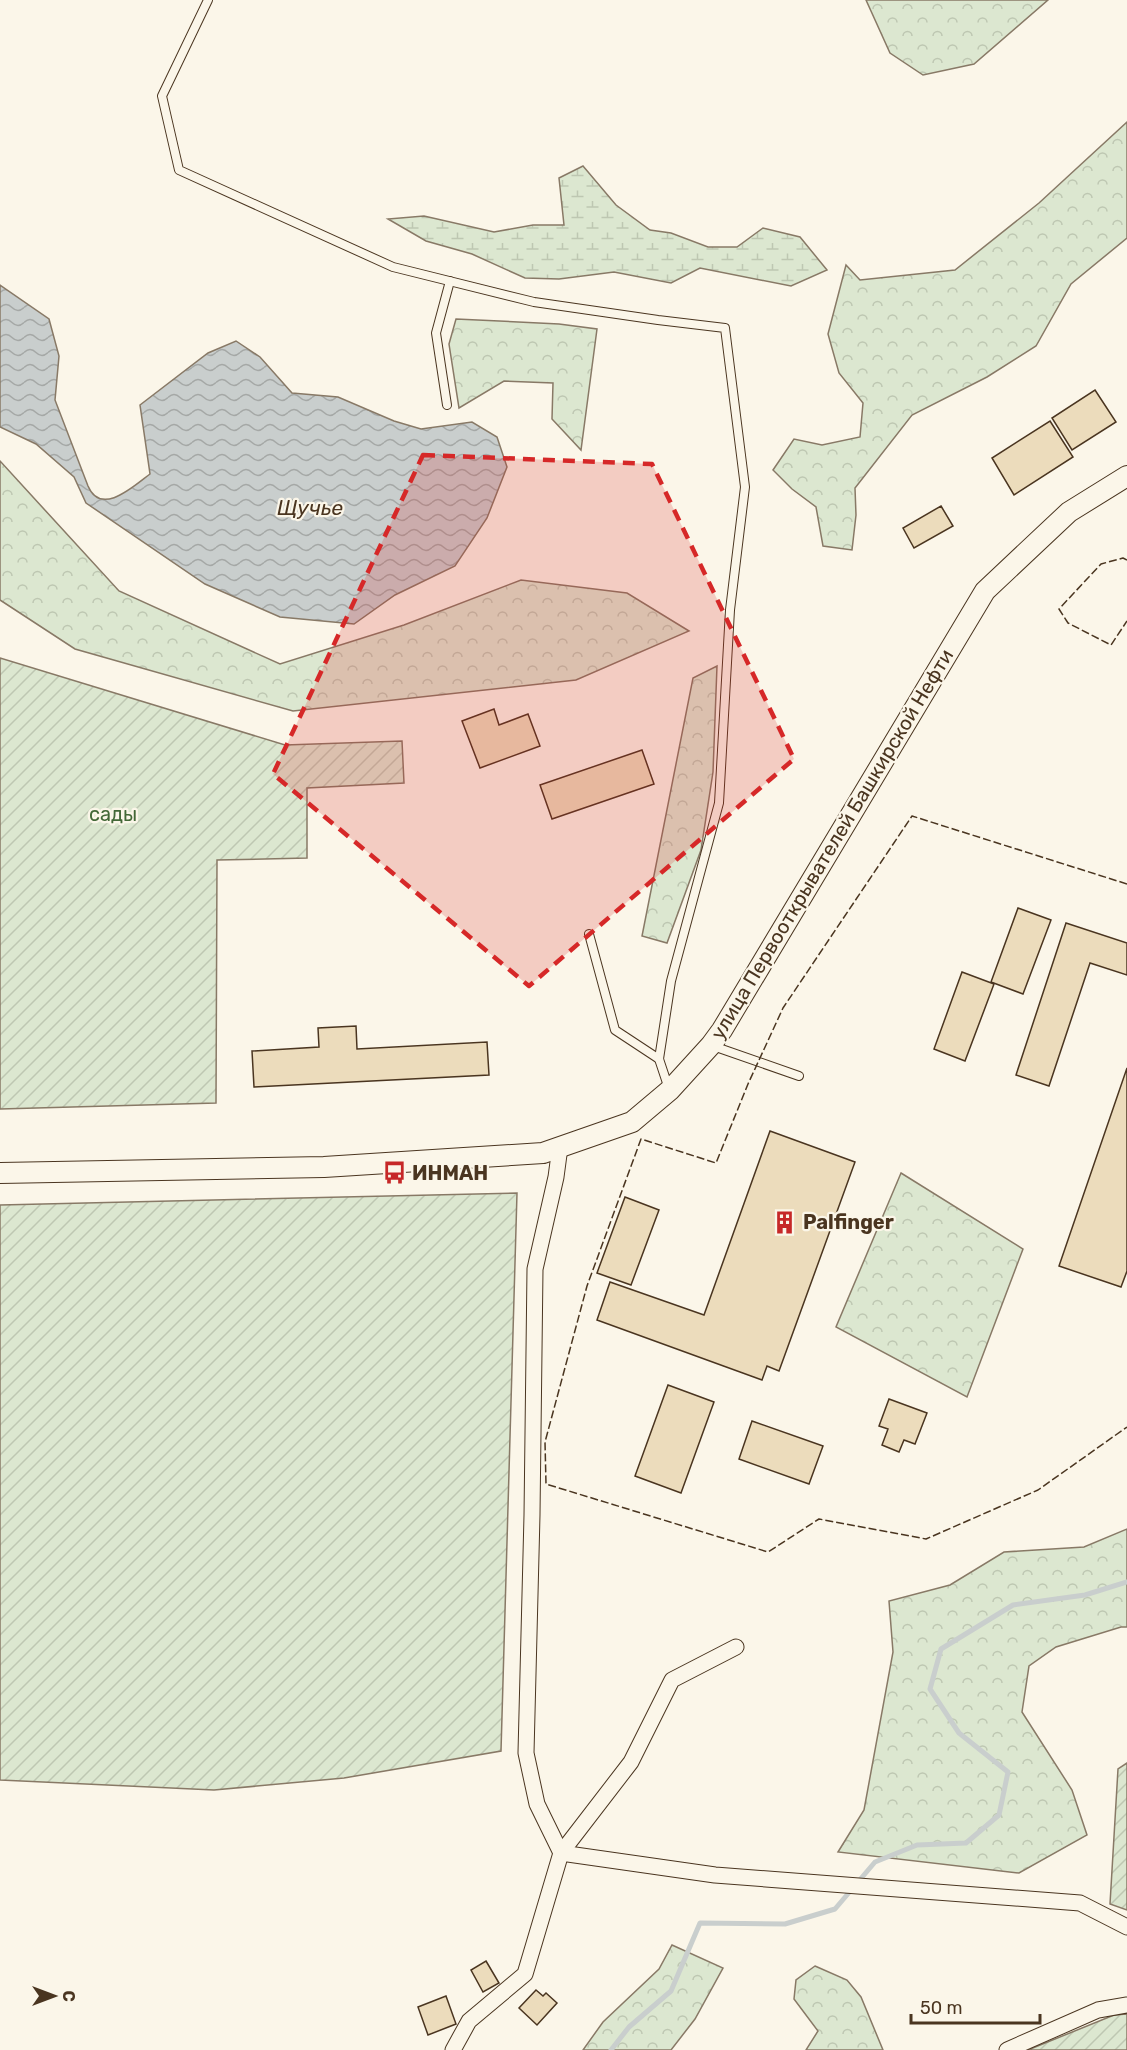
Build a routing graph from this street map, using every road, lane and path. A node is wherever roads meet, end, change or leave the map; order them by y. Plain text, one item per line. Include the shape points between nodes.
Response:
1 (207, 0) edge
2 (450, 281) junction
3 (447, 405) dead end
4 (1127, 476) edge
5 (589, 934) dead end
6 (711, 1045) junction
7 (659, 1059) junction
8 (799, 1076) dead end
9 (670, 1090) junction
10 (560, 1147) junction
11 (0, 1173) edge
12 (736, 1647) dead end
13 (561, 1853) junction
14 (1127, 1927) edge
15 (1127, 2005) edge
16 (453, 2050) edge
17 (1007, 2050) edge

1 - 2 lane via 162,96 179,170 393,267
2 - 3 lane via 436,333
2 - 7 lane via 534,302 724,328 745,488 730,610 719,803 671,981
4 - 6 street, улица Первооткрывателей Башкирской Нефти via 1069,512 985,591
5 - 7 lane via 615,1030
6 - 8 lane
6 - 9 street, улица Первооткрывателей Башкирской Нефти
7 - 9 lane
9 - 10 street, улица Первооткрывателей Башкирской Нефти via 632,1122
10 - 11 street, улица Первооткрывателей Башкирской Нефти via 543,1153 324,1167
10 - 13 street via 535,1269 526,1753 537,1804
12 - 13 street via 672,1680 631,1762
13 - 14 street via 715,1875 1080,1903
13 - 16 street via 525,1974 469,2021
15 - 17 street via 1098,2010

